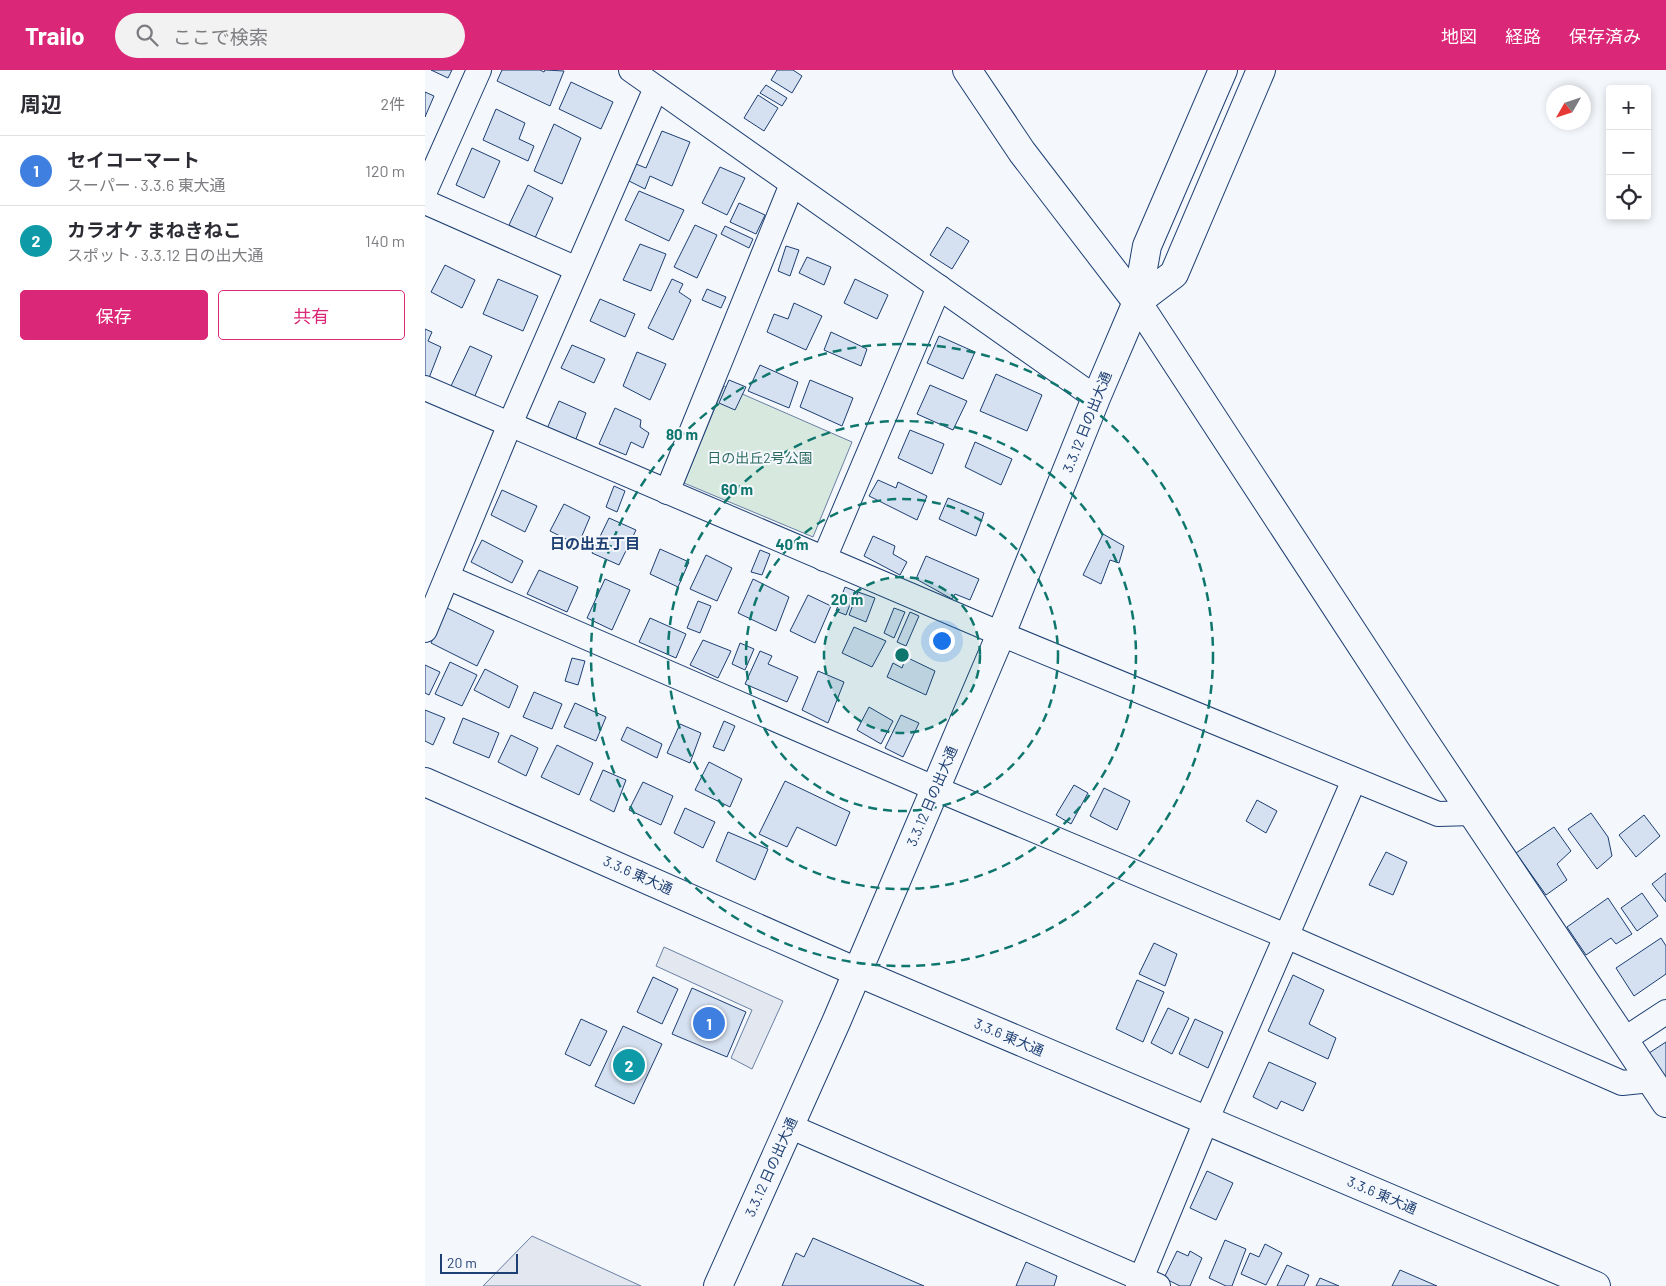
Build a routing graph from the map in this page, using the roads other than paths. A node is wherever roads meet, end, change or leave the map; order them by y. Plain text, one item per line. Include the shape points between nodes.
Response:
1 (479, 70) edge
2 (631, 70) edge
3 (967, 70) edge
4 (1223, 70) edge
5 (1261, 70) edge
6 (656, 88) junction
7 (792, 184) junction
8 (425, 191) edge
9 (425, 202) edge
10 (577, 269) junction
11 (939, 287) junction
12 (1137, 302) junction
13 (425, 388) edge
14 (1096, 398) junction
15 (510, 424) junction
16 (667, 492) junction
17 (823, 558) junction
18 (447, 577) junction
19 (425, 630) edge
20 (1001, 634) junction
21 (1354, 780) junction
22 (425, 782) edge
23 (934, 788) junction
24 (1473, 813) junction
25 (1286, 936) junction
26 (857, 972) junction
27 (1666, 1012) edge
28 (1625, 1039) junction
29 (1651, 1080) junction
30 (1666, 1103) edge
31 (1206, 1121) junction
32 (789, 1126) junction
33 (1564, 1280) edge
34 (1145, 1284) edge
35 (718, 1286) edge
36 (1596, 1286) edge

1 - 8 street
2 - 6 street
3 - 12 street via 1022,152
4 - 12 street, 3.3.12 日の出大通 via 1147,246
5 - 12 street, 3.3.12 日の出大通 via 1174,274
6 - 7 street
6 - 10 street
7 - 11 street
7 - 16 street
9 - 10 street
10 - 15 street
11 - 14 street
11 - 17 street
12 - 14 street, 3.3.12 日の出大通
12 - 24 street
13 - 15 street
14 - 20 street, 3.3.12 日の出大通
15 - 16 street
15 - 18 street
16 - 17 street
17 - 20 street
18 - 19 street
18 - 23 street
20 - 21 street
20 - 23 street, 3.3.12 日の出大通
21 - 24 street via 1438,814
21 - 25 street
22 - 26 street, 3.3.6 東大通
23 - 25 street
23 - 26 street, 3.3.12 日の出大通
24 - 28 street
25 - 29 street via 1622,1083
25 - 31 street
26 - 31 street, 3.3.6 東大通
26 - 32 street, 3.3.12 日の出大通
27 - 28 street
28 - 29 street
29 - 30 street
31 - 33 street, 3.3.6 東大通
31 - 34 street
32 - 34 street
32 - 35 street, 3.3.12 日の出大通
33 - 36 street, 3.3.6 東大通

